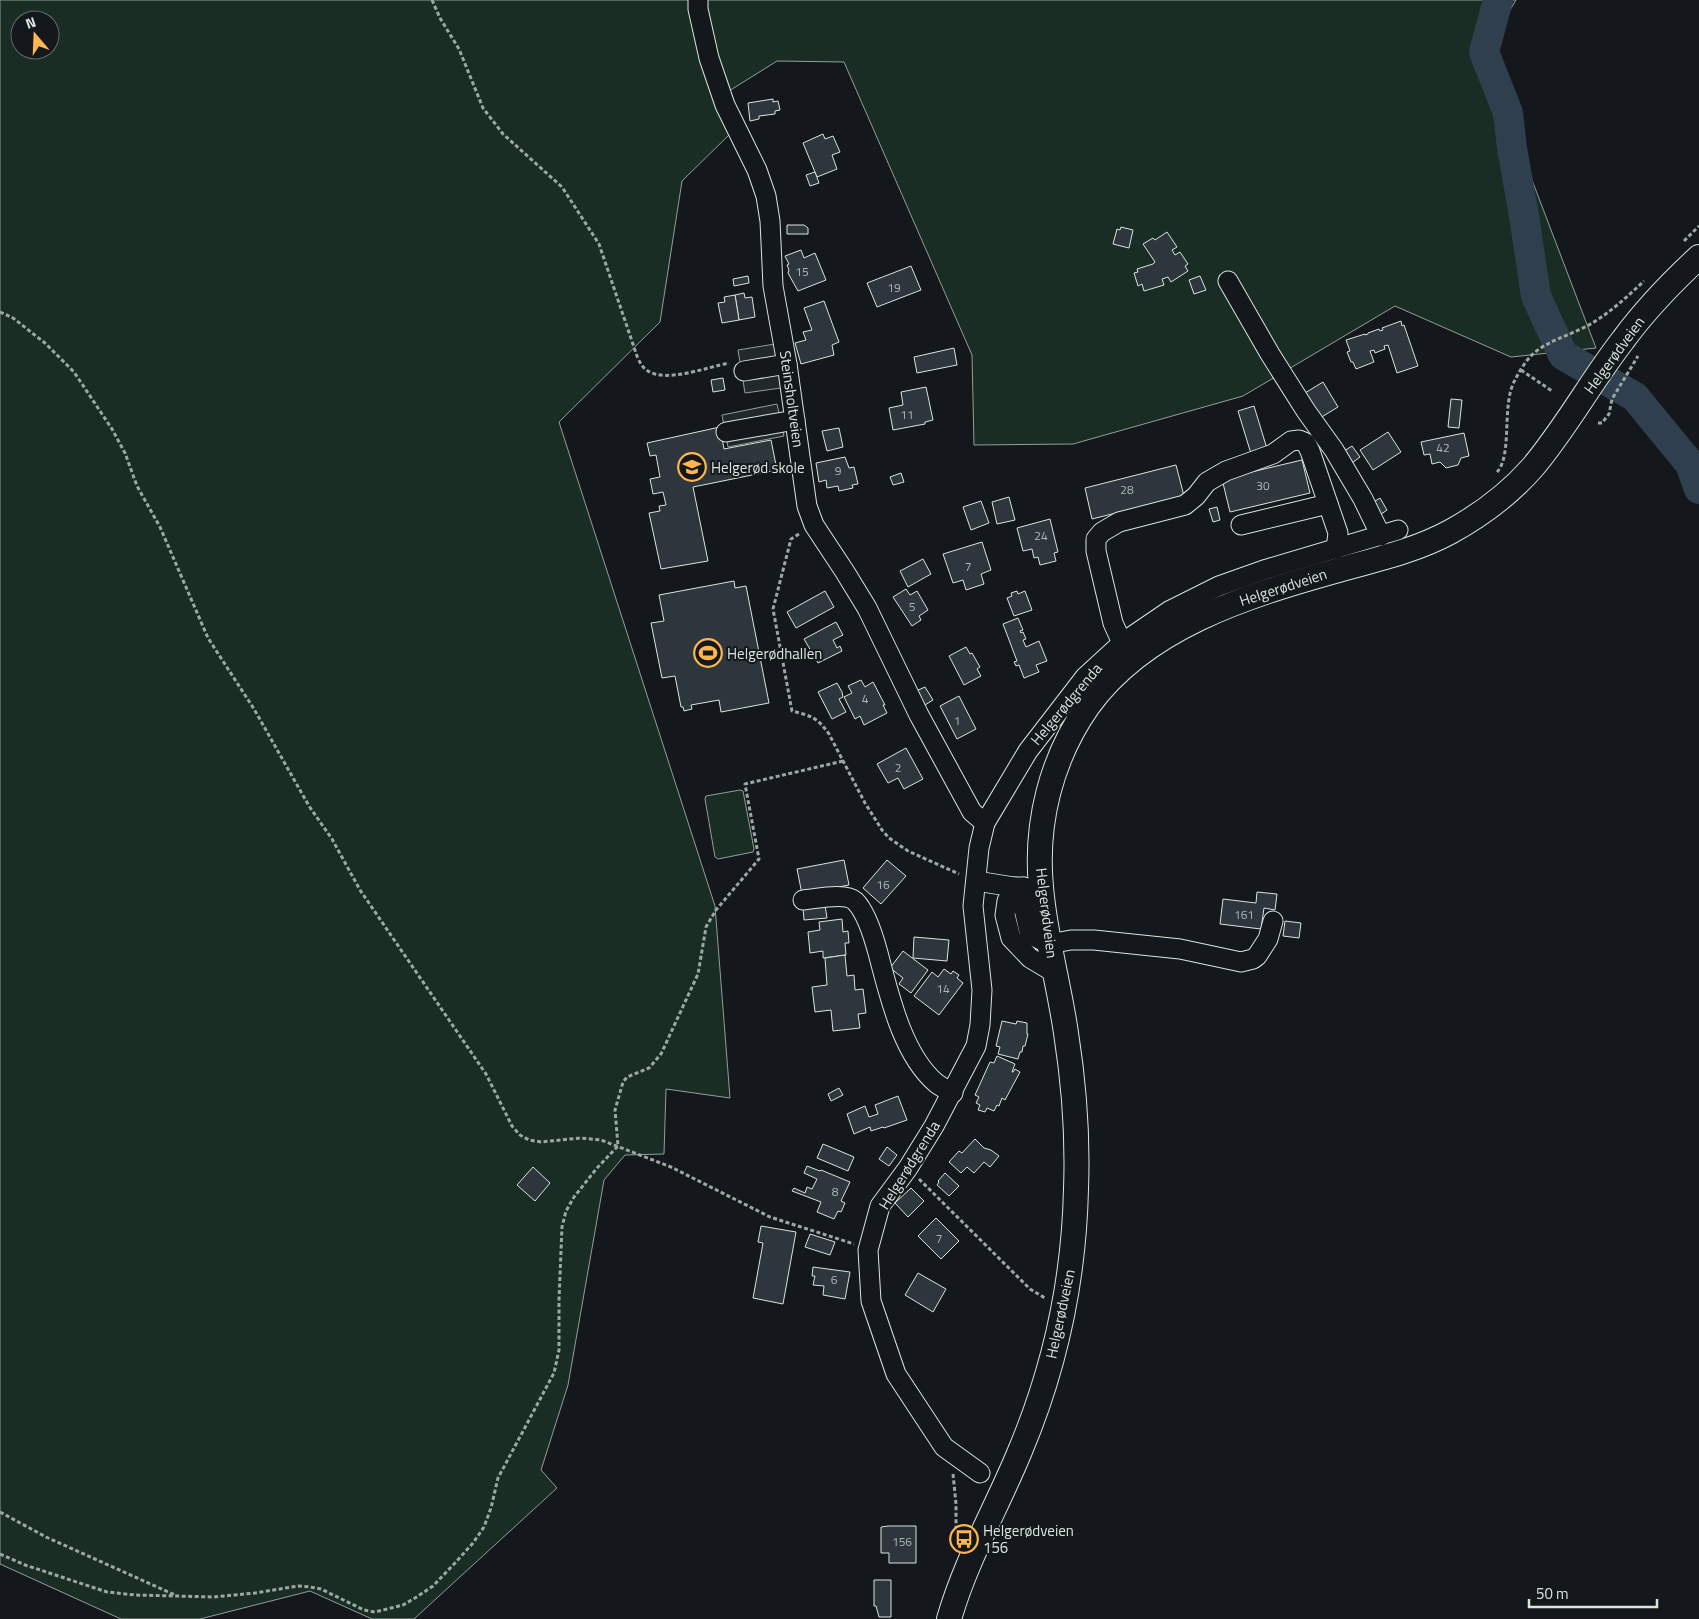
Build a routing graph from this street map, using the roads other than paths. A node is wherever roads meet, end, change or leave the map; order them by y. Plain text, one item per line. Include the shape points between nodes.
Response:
1 (698, 0) edge
2 (1689, 252) edge
3 (1228, 281) dead end
4 (787, 364) junction
5 (744, 371) road end
6 (795, 420) junction
7 (726, 432) dead end
8 (1328, 504) junction
9 (1241, 524) dead end
10 (1336, 549) junction
11 (1122, 643) junction
12 (985, 823) junction
13 (976, 881) junction
14 (1026, 887) junction
15 (803, 900) dead end
16 (1273, 921) dead end
17 (1049, 944) junction
18 (1055, 973) junction
19 (953, 1093) junction
20 (980, 1472) dead end
21 (949, 1619) edge

1 - 4 street, Steinsholtveien via 708,58 725,105 766,196 773,286
2 - 14 main road, Helgerødveien via 1533,467 1478,516 1418,546 1265,591 1221,608 1159,641 1113,677 1076,724 1056,766
3 - 10 street, Helgerødgrenda via 1306,411 1389,533
4 - 5 street
4 - 6 street, Steinsholtveien
6 - 7 street
6 - 12 street, Steinsholtveien via 807,506 814,525 867,608 919,715 972,812
8 - 9 street
8 - 10 street via 1338,533
8 - 11 street via 1310,451 1306,443 1299,440 1273,454 1226,471 1207,482 1185,505 1119,522 1102,532 1096,539 1096,551 1113,623
10 - 11 street, Helgerødgrenda via 1219,586 1169,612
11 - 12 street, Helgerødgrenda via 1085,677 1028,751
12 - 13 street, Helgerødgrenda
13 - 14 street
13 - 19 street, Helgerødgrenda via 973,906 982,990 980,1025 976,1046
14 - 17 main road, Helgerødveien
14 - 18 street via 1007,901 1005,915 1011,938 1030,958
15 - 19 street via 843,896 855,901 873,933 892,1007 910,1046 926,1072 937,1084
16 - 17 street via 1268,939 1257,956 1241,962 1180,949 1094,940
17 - 18 main road, Helgerødveien
18 - 21 main road, Helgerødveien via 1072,1077 1077,1143 1075,1227 1065,1301 1031,1423 969,1562
19 - 20 street, Helgerødgrenda via 908,1168 880,1206 868,1250 870,1301 896,1374 944,1447

